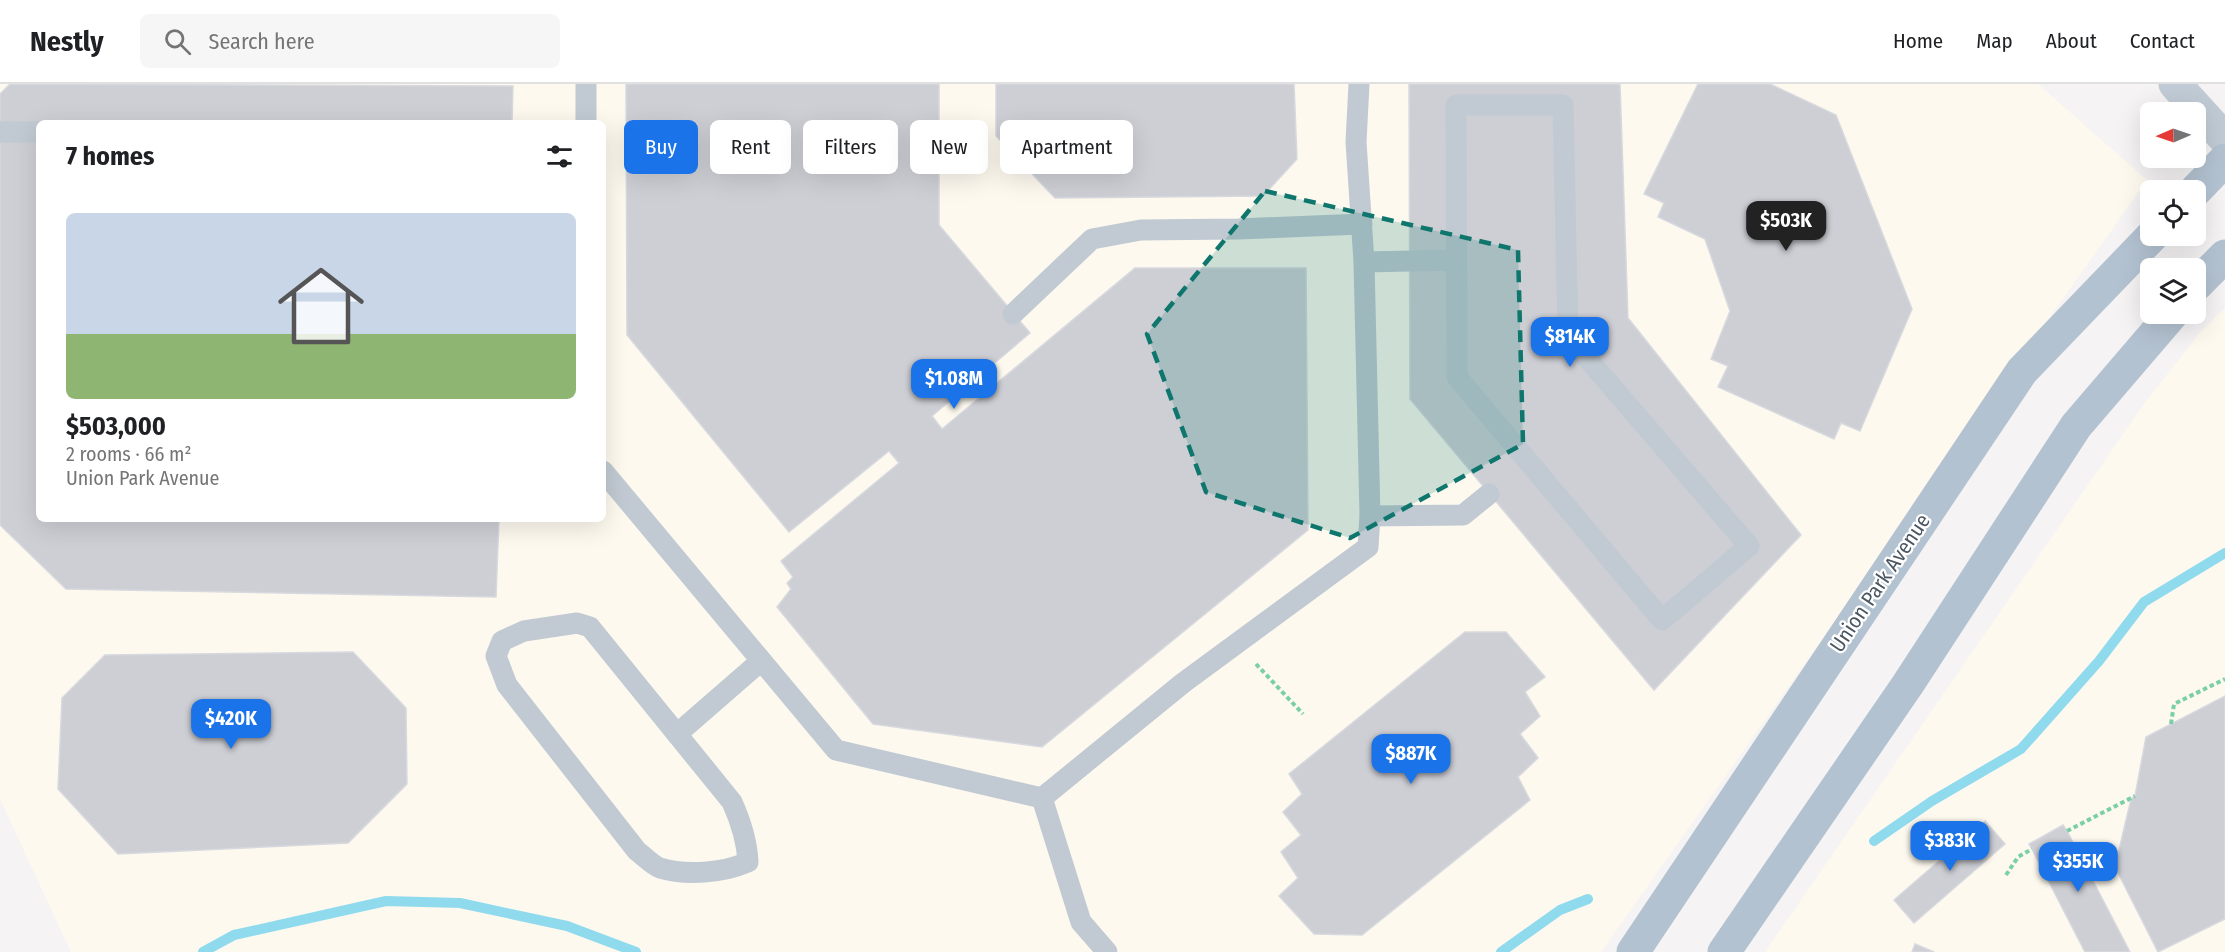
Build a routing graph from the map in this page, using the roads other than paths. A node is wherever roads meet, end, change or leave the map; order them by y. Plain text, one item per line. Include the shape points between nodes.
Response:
1 (586, 84) edge
2 (1359, 84) edge
3 (2175, 84) edge
4 (586, 120) edge
5 (0, 132) edge
6 (36, 132) edge
7 (2225, 139) edge
8 (2225, 160) edge
9 (2206, 180) edge
10 (1362, 224) junction
11 (2142, 246) edge
12 (2225, 256) edge
13 (1456, 260) junction
14 (1364, 262) junction
15 (2206, 275) edge
16 (1013, 314) dead end
17 (2163, 324) edge
18 (606, 475) edge
19 (1489, 494) dead end
20 (1370, 516) junction
21 (761, 661) junction
22 (677, 734) junction
23 (1042, 798) junction
24 (1107, 952) edge
25 (1633, 952) edge
26 (1724, 952) edge

1 - 4 lane
2 - 10 lane via 1356,142
3 - 7 main road
5 - 6 lane
8 - 9 main road
10 - 14 lane
10 - 16 lane via 1141,230 1092,239
11 - 25 main road, Union Park Avenue via 2022,371
12 - 15 main road
13 - 13 lane via 1457,377 1662,621 1749,546 1568,336 1563,105 1456,105
13 - 14 lane
14 - 20 lane
17 - 26 main road via 2076,426 1908,684
18 - 21 lane
19 - 20 lane via 1463,515
20 - 23 lane via 1368,547 1183,683
21 - 22 lane
21 - 23 lane via 836,750
22 - 22 lane via 732,802 747,845 748,862 732,869 687,872 658,868 637,851 507,685 495,656 502,641 524,631 577,623 590,627
23 - 24 lane via 1081,922

